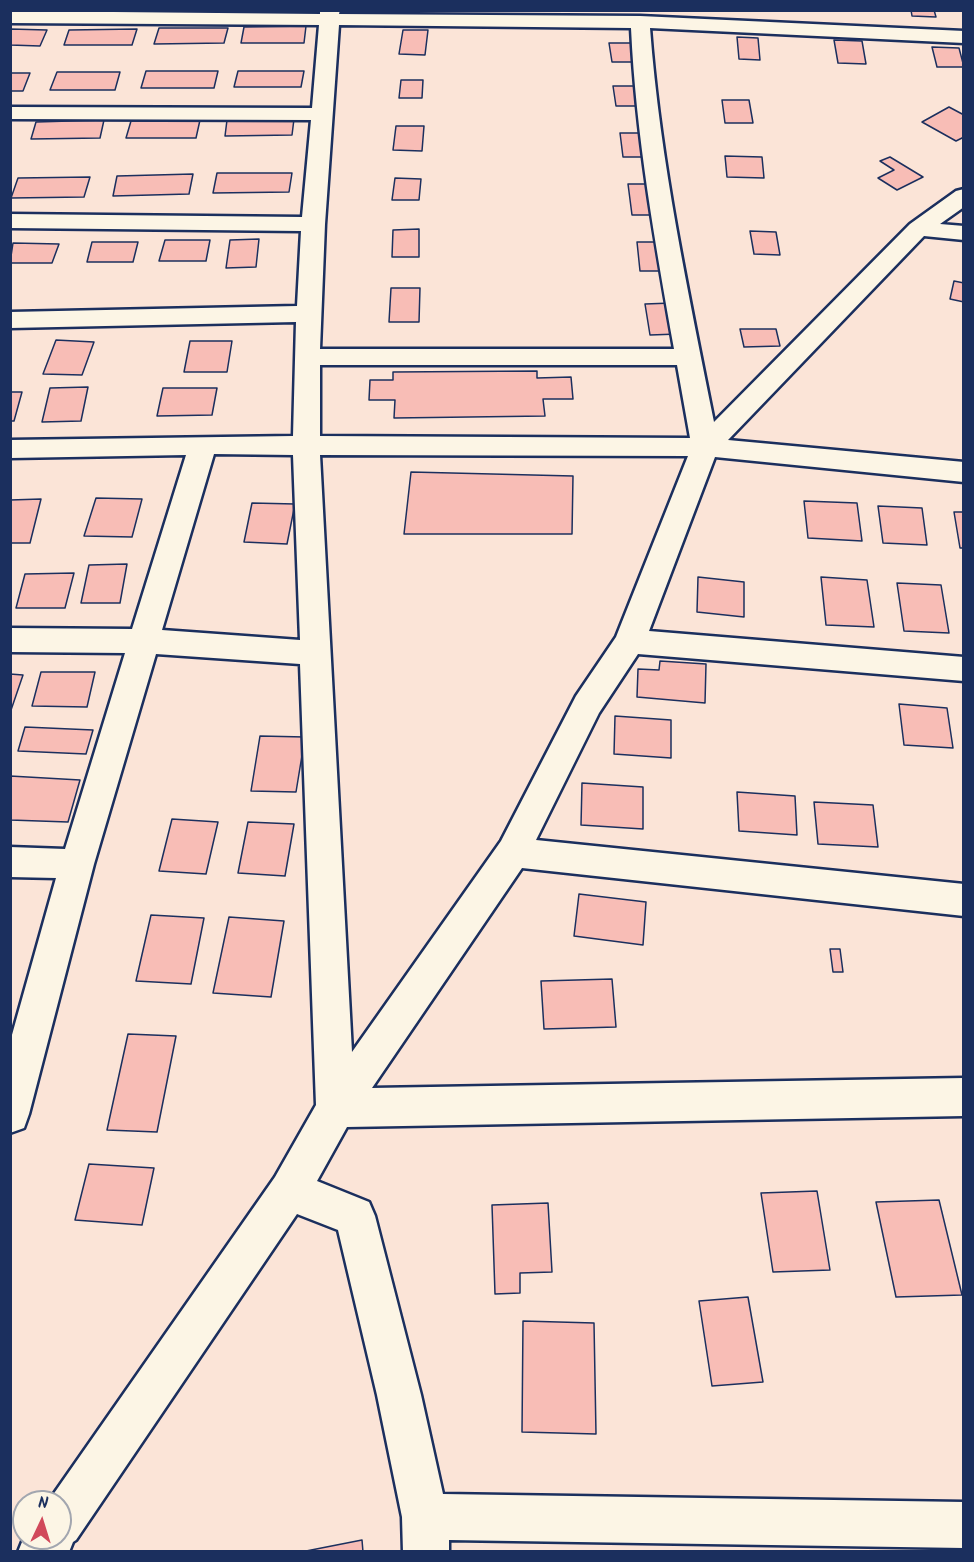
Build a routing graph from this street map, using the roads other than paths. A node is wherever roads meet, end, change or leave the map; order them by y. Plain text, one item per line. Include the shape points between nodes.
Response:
1 (830, 10) edge
2 (330, 15) edge
3 (594, 16) edge
4 (10, 17) edge
5 (640, 22) junction
6 (832, 32) junction
7 (963, 38) edge
8 (10, 113) edge
9 (321, 114) junction
10 (963, 196) edge
11 (10, 221) edge
12 (313, 224) junction
13 (918, 229) junction
14 (963, 233) edge
15 (310, 314) junction
16 (10, 320) edge
17 (307, 357) junction
18 (688, 357) junction
19 (203, 445) junction
20 (306, 446) junction
21 (705, 447) junction
22 (10, 449) edge
23 (963, 472) edge
24 (10, 640) edge
25 (145, 641) junction
26 (630, 641) junction
27 (317, 652) junction
28 (963, 669) edge
29 (513, 852) junction
30 (10, 861) edge
31 (77, 864) junction
32 (963, 900) edge
33 (963, 1097) edge
34 (12, 1103) edge
35 (336, 1108) junction
36 (289, 1191) junction
37 (72, 1507) edge
38 (963, 1525) edge
39 (426, 1534) edge
40 (846, 1538) edge

1 - 6 street
2 - 3 street
2 - 4 street
2 - 9 street
3 - 5 street
5 - 6 street
5 - 18 street via 656,183
6 - 7 street
8 - 9 street
9 - 12 street
10 - 13 street
11 - 12 street
12 - 15 street
13 - 14 street
13 - 21 street
15 - 16 street
15 - 17 street
17 - 18 street
17 - 20 street
18 - 21 street
19 - 20 street
19 - 22 street
19 - 25 street
20 - 21 street
20 - 27 street
21 - 23 street
21 - 26 street
24 - 25 street
25 - 27 street
25 - 31 street
26 - 28 street
26 - 29 street via 588,705
27 - 35 street
29 - 32 street
29 - 35 street
30 - 31 street
31 - 34 street
33 - 35 street
35 - 36 street
36 - 37 street
36 - 39 street via 355,1216 399,1395
38 - 40 street
39 - 40 street

